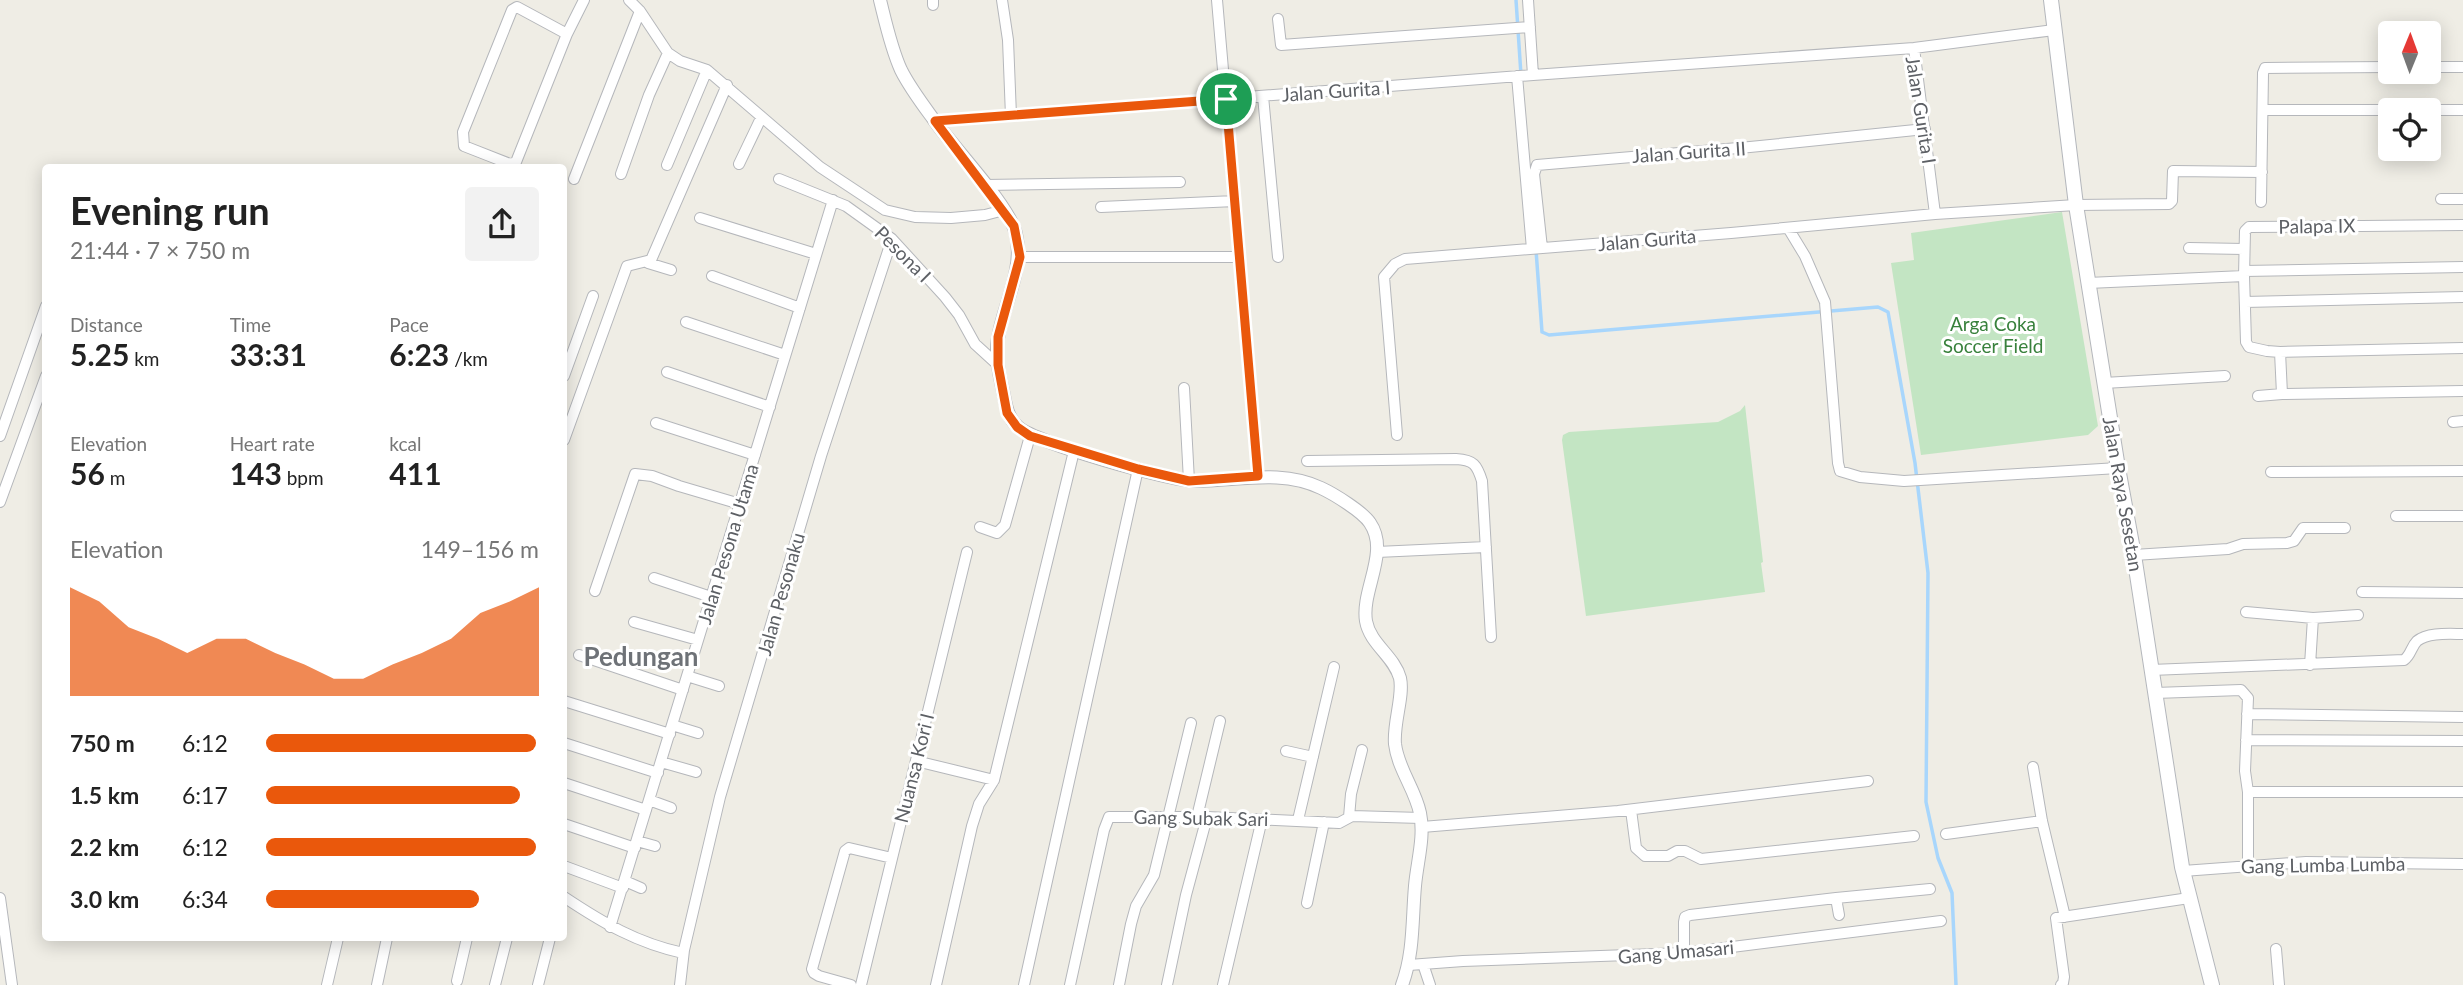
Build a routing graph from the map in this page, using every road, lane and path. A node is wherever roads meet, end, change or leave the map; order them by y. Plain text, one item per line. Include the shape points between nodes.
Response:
1 (584, 0) edge
2 (629, 0) edge
3 (880, 0) edge
4 (1002, 0) edge
5 (1217, 0) edge
6 (1528, 0) edge
7 (2051, 0) edge
8 (640, 11) junction
9 (1278, 19) dead end
10 (1528, 27) junction
11 (2054, 30) junction
12 (568, 34) junction
13 (1914, 48) junction
14 (667, 53) junction
15 (2378, 67) edge
16 (2441, 67) edge
17 (2463, 67) edge
18 (707, 70) junction
19 (1524, 76) junction
20 (727, 85) junction
21 (1262, 96) junction
22 (1226, 99) junction
23 (2263, 110) junction
24 (2463, 110) edge
25 (1011, 116) junction
26 (761, 118) junction
27 (935, 121) junction
28 (1925, 129) junction
29 (739, 164) dead end
30 (667, 165) dead end
31 (2262, 172) junction
32 (621, 174) dead end
33 (574, 179) dead end
34 (779, 179) dead end
35 (1180, 182) dead end
36 (1531, 184) junction
37 (985, 185) junction
38 (2441, 199) dead end
39 (2463, 199) edge
40 (833, 200) junction
41 (1235, 201) junction
42 (2261, 202) dead end
43 (2076, 205) junction
44 (1101, 207) dead end
45 (1004, 210) junction
46 (1935, 214) junction
47 (700, 218) dead end
48 (2463, 225) edge
49 (1788, 228) junction
50 (892, 239) junction
51 (1536, 248) junction
52 (2189, 248) dead end
53 (2244, 249) junction
54 (816, 254) junction
55 (1020, 257) junction
56 (1238, 257) junction
57 (1278, 257) dead end
58 (648, 262) junction
59 (2463, 267) edge
60 (671, 270) dead end
61 (2244, 274) junction
62 (712, 276) dead end
63 (2088, 283) junction
64 (593, 296) dead end
65 (2463, 297) edge
66 (2245, 302) junction
67 (800, 308) junction
68 (42, 317) edge
69 (686, 322) dead end
70 (2463, 348) edge
71 (2280, 352) junction
72 (785, 355) junction
73 (998, 365) junction
74 (567, 368) edge
75 (667, 372) dead end
76 (2225, 376) dead end
77 (2104, 383) junction
78 (42, 387) edge
79 (1184, 388) dead end
80 (2463, 391) edge
81 (2283, 394) junction
82 (2258, 396) dead end
83 (770, 407) junction
84 (656, 423) dead end
85 (567, 432) edge
86 (1397, 435) dead end
87 (0, 436) edge
88 (1030, 436) junction
89 (1074, 451) junction
90 (755, 455) junction
91 (1307, 461) dead end
92 (2118, 468) junction
93 (1138, 469) junction
94 (2463, 471) edge
95 (2271, 472) dead end
96 (1258, 476) junction
97 (1189, 481) junction
98 (0, 502) edge
99 (740, 504) junction
100 (2396, 516) dead end
101 (2463, 516) edge
102 (980, 527) dead end
103 (2345, 528) dead end
104 (1486, 547) junction
105 (968, 552) dead end
106 (1377, 552) junction
107 (2134, 555) junction
108 (653, 578) dead end
109 (595, 591) dead end
110 (2362, 592) dead end
111 (2463, 593) edge
112 (711, 597) junction
113 (2246, 612) dead end
114 (2358, 615) dead end
115 (2313, 618) junction
116 (634, 622) dead end
117 (2463, 634) edge
118 (1491, 637) dead end
119 (698, 640) junction
120 (579, 655) dead end
121 (2310, 665) junction
122 (1334, 667) dead end
123 (2151, 670) junction
124 (687, 676) junction
125 (719, 686) dead end
126 (683, 690) junction
127 (2155, 693) junction
128 (567, 702) edge
129 (2247, 714) junction
130 (2463, 717) edge
131 (1220, 721) dead end
132 (1191, 723) dead end
133 (671, 729) junction
134 (698, 733) dead end
135 (2246, 740) junction
136 (2463, 741) edge
137 (567, 745) edge
138 (1362, 750) dead end
139 (1286, 751) dead end
140 (1313, 757) junction
141 (916, 761) junction
142 (659, 767) junction
143 (2033, 767) dead end
144 (696, 772) dead end
145 (994, 780) junction
146 (1868, 782) dead end
147 (567, 784) edge
148 (2248, 792) junction
149 (2463, 792) edge
150 (648, 805) junction
151 (671, 808) dead end
152 (1631, 810) junction
153 (1169, 817) junction
154 (1202, 817) junction
155 (1349, 817) junction
156 (1262, 819) junction
157 (1298, 820) junction
158 (1415, 820) junction
159 (2042, 821) junction
160 (1324, 822) junction
161 (567, 825) edge
162 (1946, 834) dead end
163 (1914, 836) dead end
164 (636, 844) junction
165 (655, 846) dead end
166 (892, 858) junction
167 (2463, 864) edge
168 (2248, 865) junction
169 (567, 867) edge
170 (2183, 871) junction
171 (624, 884) junction
172 (641, 888) dead end
173 (1930, 889) dead end
174 (0, 898) edge
175 (1836, 898) junction
176 (2189, 898) junction
177 (567, 899) edge
178 (1307, 903) dead end
179 (1839, 915) dead end
180 (2065, 917) junction
181 (1, 918) edge
182 (1941, 921) dead end
183 (610, 927) junction
184 (337, 941) edge
185 (386, 941) edge
186 (466, 941) edge
187 (506, 941) edge
188 (549, 941) edge
189 (2276, 949) dead end
190 (683, 953) junction
191 (1684, 953) junction
192 (1423, 964) junction
193 (4, 965) edge
194 (1409, 965) junction
195 (457, 981) dead end
196 (833, 983) edge
197 (12, 985) edge
198 (327, 985) edge
199 (377, 985) edge
200 (495, 985) edge
201 (538, 985) edge
202 (680, 985) edge
203 (852, 985) edge
204 (861, 985) edge
205 (936, 985) edge
206 (1024, 985) edge
207 (1070, 985) edge
208 (1119, 985) edge
209 (1167, 985) edge
210 (1223, 985) edge
211 (1402, 985) edge
212 (1430, 985) edge
213 (2061, 985) edge
214 (2212, 985) edge
215 (2279, 985) edge

1 - 12 street
2 - 8 street
3 - 27 street via 903,74
4 - 25 street
5 - 22 street
6 - 10 street
7 - 11 main road, Jalan Raya Sesetan
8 - 14 street
8 - 33 street
9 - 10 street via 1280,45
10 - 19 street
11 - 13 street
11 - 43 main road, Jalan Raya Sesetan
12 - 12 street via 516,162 510,164 464,146 463,132 512,10 525,10
13 - 19 street, Jalan Gurita I
13 - 28 street, Jalan Gurita I
14 - 18 street
14 - 32 street
15 - 23 street via 2265,68
16 - 17 street
18 - 20 street
18 - 30 street
19 - 21 street, Jalan Gurita I
19 - 36 street
20 - 26 street
20 - 58 street
21 - 22 street, Jalan Gurita I
21 - 57 street
22 - 25 street, Jalan Gurita I
22 - 41 street
23 - 24 street
23 - 31 street
25 - 27 street, Jalan Gurita I
26 - 29 street
26 - 45 street via 820,167 885,210 951,218
27 - 37 street
28 - 36 street, Jalan Gurita II via 1544,163 1537,165
28 - 46 street, Jalan Gurita I
31 - 42 street
31 - 43 street, Jalan Gurita via 2174,170 2171,204
34 - 40 street, Pesona I
35 - 37 street
36 - 51 street
37 - 45 street
38 - 39 street
40 - 50 street, Pesona I
40 - 54 street, Jalan Pesona Utama
41 - 44 street
41 - 56 street
43 - 46 street, Jalan Gurita
43 - 63 main road, Jalan Raya Sesetan
45 - 55 street via 1014,226
46 - 49 street, Jalan Gurita
47 - 54 street
48 - 53 street, Palapa IX via 2249,227
49 - 51 street, Jalan Gurita
49 - 92 street via 1825,302 1840,471 1860,477 1928,481
50 - 73 street, Pesona I via 945,297 975,344
50 - 190 street, Jalan Pesonaku via 821,456 720,797
51 - 86 street, Jalan Gurita via 1405,259 1387,271
52 - 53 street
53 - 61 street
54 - 67 street, Jalan Pesona Utama
55 - 56 street
55 - 73 street via 998,337
56 - 96 street
58 - 60 street
58 - 85 street via 627,266
59 - 61 street
61 - 63 street
61 - 66 street
62 - 67 street
63 - 77 main road, Jalan Raya Sesetan
64 - 74 street
65 - 66 street
66 - 71 street via 2249,347
67 - 72 street, Jalan Pesona Utama
68 - 87 street
69 - 72 street
70 - 71 street
71 - 81 street
72 - 83 street, Jalan Pesona Utama
73 - 88 street via 1007,413
75 - 83 street
76 - 77 street
77 - 92 main road, Jalan Raya Sesetan
78 - 98 street
79 - 97 street
80 - 81 street
81 - 82 street
83 - 90 street, Jalan Pesona Utama
84 - 90 street
88 - 89 street
88 - 102 street via 1005,525 997,533
89 - 93 street
89 - 145 street
90 - 99 street, Jalan Pesona Utama
91 - 104 street via 1470,460 1482,481
92 - 107 main road, Jalan Raya Sesetan
93 - 97 street
93 - 206 street
94 - 95 street
96 - 97 street
96 - 106 street via 1294,479 1322,488 1370,523
99 - 109 street via 635,474
99 - 112 street, Jalan Pesona Utama
100 - 101 street
103 - 107 street via 2303,528 2287,543
104 - 106 street
104 - 118 street
105 - 141 street, Nuansa Kori I
106 - 158 street via 1366,624 1401,683 1397,754
107 - 123 main road, Jalan Raya Sesetan
108 - 112 street
110 - 111 street
112 - 119 street, Jalan Pesona Utama
113 - 115 street
114 - 115 street
115 - 121 street
116 - 119 street
117 - 121 street via 2421,639 2404,660
119 - 124 street, Jalan Pesona Utama
120 - 126 street
121 - 123 street
122 - 140 street
123 - 127 main road, Jalan Raya Sesetan
124 - 125 street
124 - 126 street, Jalan Pesona Utama
126 - 133 street, Jalan Pesona Utama
127 - 129 street via 2241,690 2248,698
127 - 170 main road, Jalan Raya Sesetan
128 - 133 street
129 - 130 street
129 - 135 street
131 - 154 street
132 - 153 street
133 - 134 street
133 - 142 street, Jalan Pesona Utama
135 - 136 street
135 - 148 street
137 - 142 street
138 - 155 street
139 - 140 street
140 - 157 street
141 - 145 street
141 - 166 street, Nuansa Kori I
142 - 144 street
142 - 150 street, Jalan Pesona Utama
143 - 159 street
145 - 205 street via 972,826
146 - 152 street, Gang Subak Sari
147 - 150 street
148 - 149 street
148 - 168 street
150 - 151 street
150 - 164 street, Jalan Pesona Utama
152 - 158 street, Gang Subak Sari
152 - 163 street via 1636,848 1645,856 1685,851 1701,859
153 - 154 street, Gang Subak Sari
153 - 207 street, Gang Subak Sari via 1108,819
153 - 208 street via 1154,875 1133,915
154 - 156 street, Gang Subak Sari
154 - 209 street
155 - 158 street, Gang Subak Sari
155 - 160 street, Gang Subak Sari
156 - 157 street, Gang Subak Sari
156 - 210 street
157 - 160 street, Gang Subak Sari
158 - 194 street
159 - 162 street
159 - 180 street
160 - 178 street
161 - 164 street
164 - 165 street
164 - 171 street, Jalan Pesona Utama
166 - 196 street via 857,849 845,851 813,969
166 - 204 street, Nuansa Kori I
167 - 168 street, Gang Lumba Lumba
168 - 170 street, Gang Lumba Lumba
169 - 171 street
170 - 176 main road, Jalan Raya Sesetan
171 - 172 street
171 - 183 street, Jalan Pesona Utama
173 - 175 street
174 - 181 street
175 - 179 street
175 - 191 street via 1689,915 1684,922
176 - 180 street
176 - 214 main road, Jalan Raya Sesetan
177 - 183 street
180 - 213 street via 2056,918 2064,977
181 - 193 street
182 - 191 street, Gang Umasari
183 - 190 street
184 - 198 street
185 - 199 street
186 - 195 street
187 - 200 street
188 - 201 street
189 - 215 street
190 - 202 street, Jalan Pesonaku
191 - 192 street, Gang Umasari
192 - 194 street, Gang Umasari
192 - 212 street
193 - 197 street
194 - 211 street
196 - 203 street

